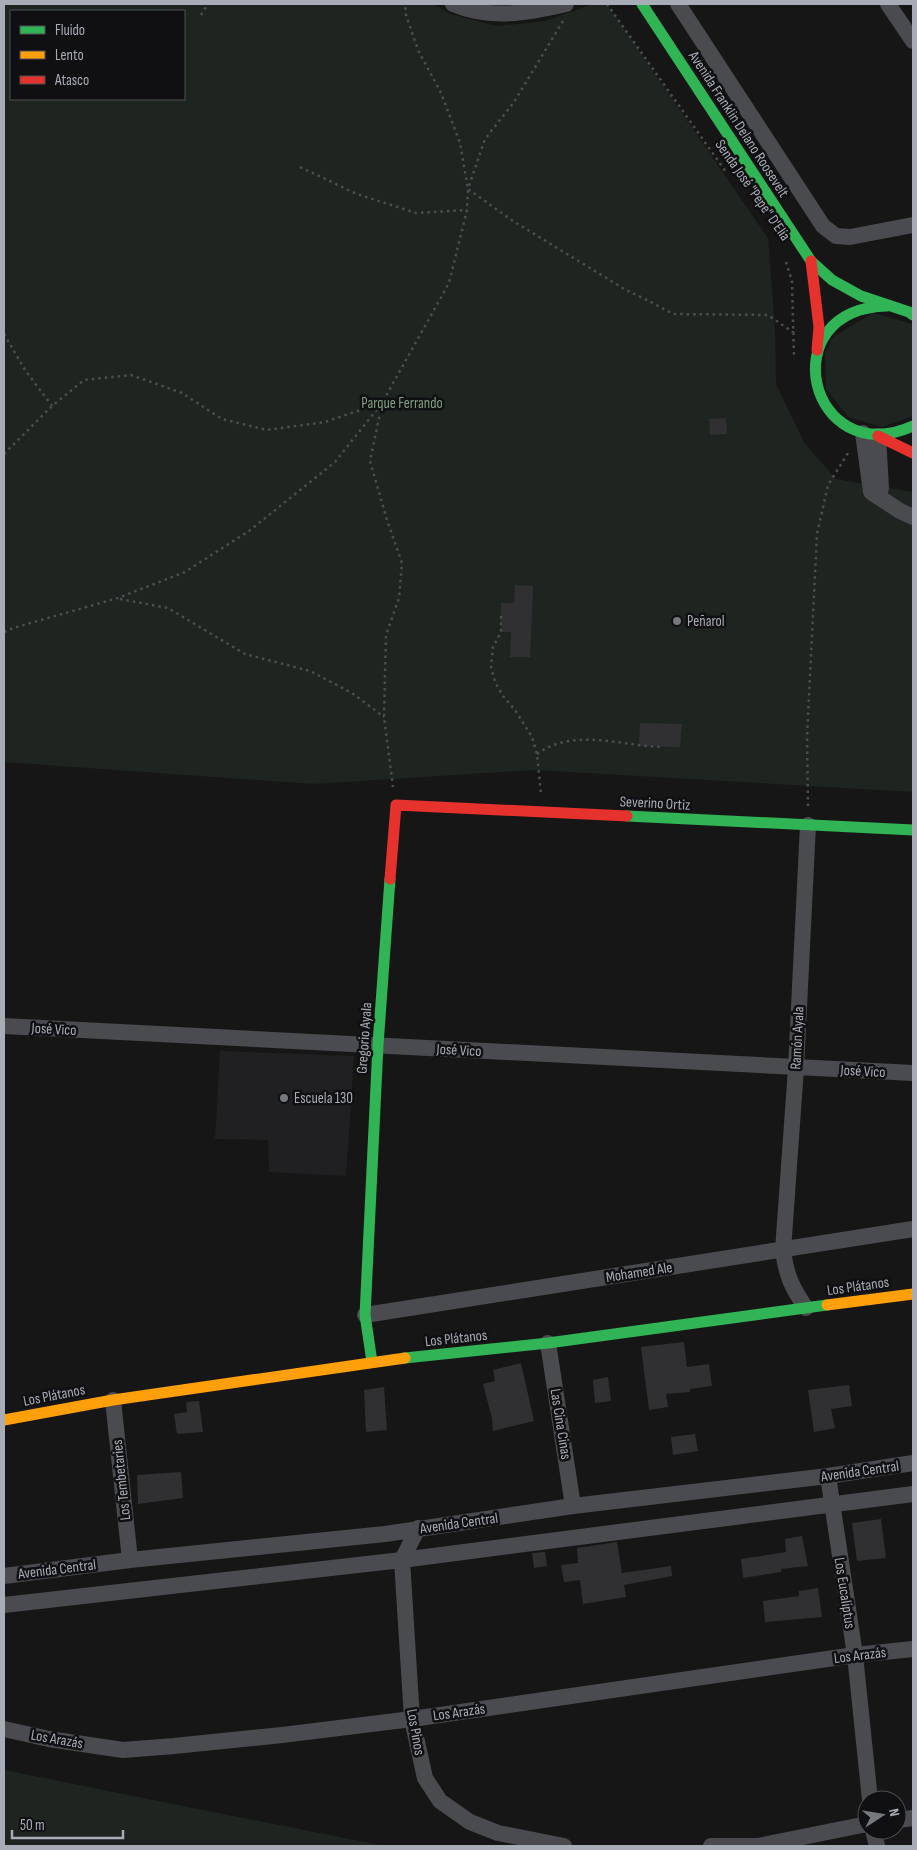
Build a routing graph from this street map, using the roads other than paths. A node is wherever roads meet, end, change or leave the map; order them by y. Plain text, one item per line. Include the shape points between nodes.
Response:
1 (452, 4) edge
2 (678, 4) edge
3 (888, 4) edge
4 (649, 6) edge
5 (565, 11) edge
6 (913, 41) edge
7 (913, 225) edge
8 (811, 261) junction
9 (893, 306) junction
10 (912, 312) edge
11 (815, 362) junction
12 (913, 426) edge
13 (871, 434) junction
14 (913, 453) edge
15 (878, 497) junction
16 (913, 517) edge
17 (396, 806) joint
18 (808, 826) junction
19 (913, 830) edge
20 (4, 1026) edge
21 (378, 1045) junction
22 (796, 1068) junction
23 (913, 1074) edge
24 (913, 1229) edge
25 (783, 1250) junction
26 (913, 1294) edge
27 (806, 1308) junction
28 (364, 1315) junction
29 (548, 1343) junction
30 (372, 1362) junction
31 (112, 1400) junction
32 (4, 1420) edge
33 (913, 1463) edge
34 (828, 1476) junction
35 (913, 1494) edge
36 (832, 1504) junction
37 (573, 1506) junction
38 (418, 1528) junction
39 (385, 1534) junction
40 (130, 1560) junction
41 (402, 1560) junction
42 (4, 1576) edge
43 (4, 1605) edge
44 (913, 1649) edge
45 (854, 1655) junction
46 (412, 1719) junction
47 (4, 1729) edge
48 (869, 1790) edge
49 (857, 1826) edge
50 (564, 1846) edge
51 (711, 1846) edge
52 (759, 1846) edge

1 - 5 street via 489,13
2 - 7 street via 823,226 836,236 850,237
3 - 6 street
4 - 8 main road, Avenida Franklin Delano Roosevelt
8 - 9 main road via 832,280
8 - 11 main road via 819,327
9 - 10 main road
9 - 11 main road via 858,308 843,316 829,329
11 - 13 main road via 816,383 824,404 838,420 857,432
12 - 13 main road via 898,433
13 - 14 main road
13 - 15 street via 880,488
13 - 15 street via 858,451 871,492
15 - 16 street
17 - 18 main road, Severino Ortiz
17 - 21 main road, Gregorio Ayala
18 - 19 main road, Severino Ortiz
18 - 22 street, Ramón Ayala
20 - 21 street, José Vico
21 - 22 street, José Vico
21 - 28 main road, Gregorio Ayala
22 - 23 street, José Vico
22 - 25 street, Ramón Ayala
24 - 25 street, Mohamed Ale
25 - 27 street, Ramón Ayala via 793,1290
25 - 28 street, Mohamed Ale
26 - 27 main road, Los Plátanos
27 - 29 main road, Los Plátanos
28 - 30 main road, Gregorio Ayala
29 - 30 main road, Los Plátanos
29 - 37 street, Las Cina Cinas
30 - 31 main road, Los Plátanos
31 - 32 main road, Los Plátanos
31 - 40 street, Los Tembetaries
33 - 34 street, Avenida Central
34 - 36 street, Los Eucaliptus
34 - 37 street, Avenida Central
35 - 36 street, Avenida Central
36 - 41 street, Avenida Central
36 - 45 street, Los Eucaliptus
37 - 38 street, Avenida Central
38 - 39 street, Avenida Central
38 - 41 street
39 - 40 street, Avenida Central
39 - 41 street
40 - 42 street, Avenida Central
41 - 43 street, Avenida Central
41 - 46 street, Los Pinos
44 - 45 street, Los Arazás
45 - 46 street, Los Arazás
45 - 48 street, Los Eucaliptus
46 - 47 street, Los Arazás via 123,1750
46 - 50 street, Los Pinos via 425,1778 440,1801 470,1822 498,1833
49 - 52 street
51 - 52 street

